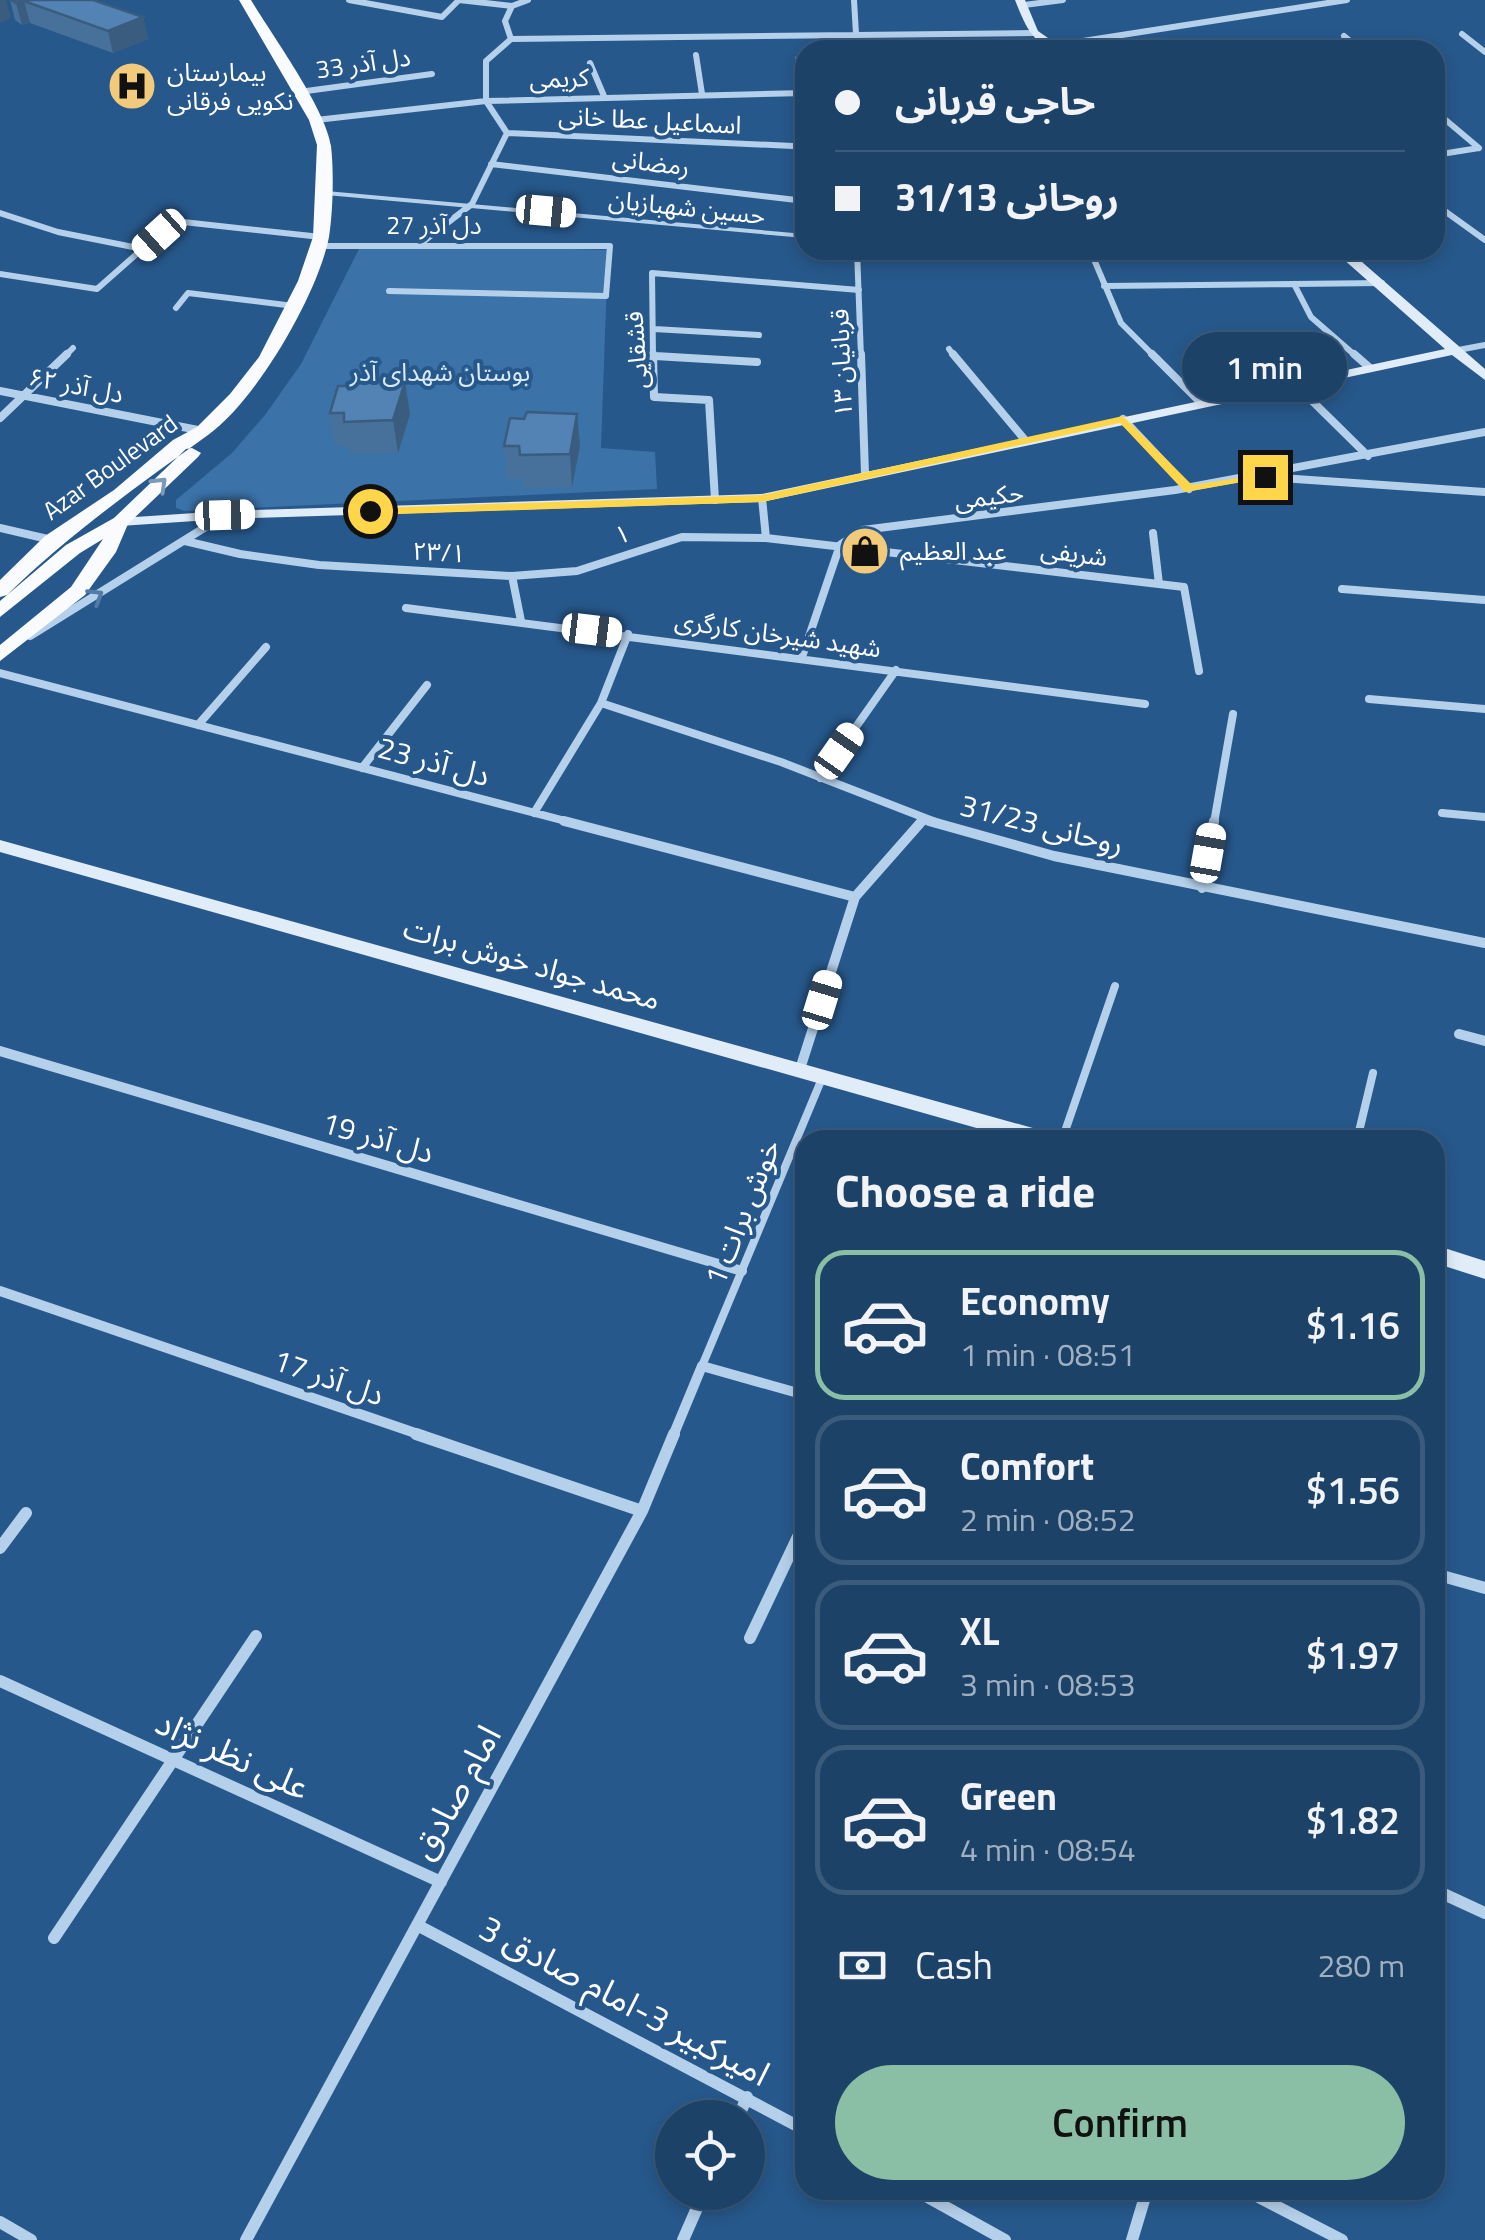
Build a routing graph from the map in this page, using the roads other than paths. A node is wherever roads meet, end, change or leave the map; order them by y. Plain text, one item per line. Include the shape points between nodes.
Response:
1 (226, 0) edge
2 (245, 0) edge
3 (349, 0) edge
4 (528, 0) edge
5 (854, 0) edge
6 (1064, 0) edge
7 (1348, 0) edge
8 (373, 2) edge
9 (496, 2) edge
10 (1022, 2) edge
11 (1328, 2) edge
12 (512, 6) junction
13 (1034, 32) junction
14 (856, 34) junction
15 (1462, 34) dead end
16 (1344, 36) dead end
17 (511, 39) junction
18 (1045, 40) edge
19 (1103, 40) edge
20 (1349, 40) edge
21 (270, 44) junction
22 (1485, 52) edge
23 (696, 55) dead end
24 (590, 63) dead end
25 (432, 74) dead end
26 (299, 92) junction
27 (795, 93) edge
28 (702, 94) junction
29 (604, 96) junction
30 (486, 101) junction
31 (1445, 119) edge
32 (316, 120) junction
33 (506, 133) junction
34 (793, 146) dead end
35 (1482, 147) edge
36 (1470, 149) junction
37 (1445, 153) edge
38 (1485, 160) edge
39 (492, 164) junction
40 (326, 192) junction
41 (795, 200) edge
42 (472, 204) junction
43 (1445, 211) edge
44 (0, 214) edge
45 (795, 235) edge
46 (1485, 240) edge
47 (320, 241) junction
48 (420, 244) junction
49 (143, 249) junction
50 (857, 260) edge
51 (1094, 260) edge
52 (1352, 260) edge
53 (1, 275) edge
54 (1382, 283) junction
55 (1294, 284) junction
56 (1104, 286) junction
57 (859, 290) junction
58 (389, 291) dead end
59 (294, 306) junction
60 (176, 308) dead end
61 (654, 329) junction
62 (759, 335) dead end
63 (1485, 345) edge
64 (73, 348) dead end
65 (949, 350) dead end
66 (1453, 351) junction
67 (654, 356) junction
68 (757, 362) dead end
69 (1370, 368) junction
70 (1485, 376) edge
71 (1295, 384) junction
72 (0, 391) edge
73 (24, 396) junction
74 (1201, 403) junction
75 (0, 418) edge
76 (1123, 419) junction
77 (203, 431) junction
78 (1485, 432) edge
79 (1024, 440) junction
80 (1368, 456) junction
81 (865, 474) junction
82 (1265, 477) junction
83 (1189, 489) junction
84 (1485, 492) edge
85 (762, 498) junction
86 (716, 500) junction
87 (225, 515) junction
88 (120, 522) junction
89 (0, 528) edge
90 (1152, 533) dead end
91 (766, 538) junction
92 (52, 540) junction
93 (186, 541) junction
94 (840, 545) junction
95 (512, 576) junction
96 (34, 582) junction
97 (1159, 584) junction
98 (1342, 590) dead end
99 (0, 591) edge
100 (78, 592) junction
101 (1485, 600) edge
102 (406, 608) dead end
103 (0, 611) edge
104 (521, 621) junction
105 (628, 634) junction
106 (266, 647) dead end
107 (6, 651) edge
108 (802, 657) junction
109 (896, 670) junction
110 (1199, 671) dead end
111 (0, 673) edge
112 (427, 685) dead end
113 (1369, 699) dead end
114 (602, 704) junction
115 (1145, 704) dead end
116 (1485, 710) edge
117 (1232, 714) dead end
118 (198, 725) junction
119 (362, 768) junction
120 (820, 778) junction
121 (534, 813) junction
122 (1442, 814) dead end
123 (1485, 816) edge
124 (923, 820) junction
125 (0, 846) edge
126 (1202, 888) junction
127 (854, 897) junction
128 (1485, 943) edge
129 (1115, 986) dead end
130 (1459, 1034) dead end
131 (1485, 1041) edge
132 (0, 1051) edge
133 (800, 1069) junction
134 (1372, 1073) dead end
135 (822, 1076) junction
136 (800, 1130) edge
137 (1011, 1130) edge
138 (1065, 1130) edge
139 (1359, 1130) edge
140 (795, 1141) edge
141 (1445, 1257) edge
142 (742, 1270) junction
143 (1485, 1270) edge
144 (0, 1291) edge
145 (702, 1366) junction
146 (795, 1393) edge
147 (642, 1512) junction
148 (26, 1513) dead end
149 (795, 1543) edge
150 (0, 1548) edge
151 (1445, 1577) edge
152 (1485, 1588) edge
153 (256, 1636) dead end
154 (750, 1638) dead end
155 (0, 1681) edge
156 (176, 1762) junction
157 (440, 1882) junction
158 (1445, 1894) edge
159 (1485, 1912) edge
160 (417, 1925) junction
161 (54, 1938) dead end
162 (746, 2098) joint
163 (795, 2125) edge
164 (933, 2200) edge
165 (1144, 2200) edge
166 (1265, 2200) edge
167 (696, 2210) edge
168 (0, 2222) edge
169 (31, 2240) edge
170 (246, 2240) edge
171 (684, 2240) edge
172 (1005, 2240) edge
173 (1132, 2240) edge
174 (1342, 2240) edge

1 - 21 main road
2 - 21 main road
3 - 8 street
4 - 12 street
5 - 14 street
6 - 10 street
7 - 11 street
8 - 9 street via 442,17 460,0
9 - 12 street
10 - 13 main road
11 - 19 street
12 - 17 street via 505,20
13 - 14 street
13 - 18 main road
14 - 17 street
15 - 22 street
16 - 20 street
17 - 30 street via 486,61
21 - 26 main road
23 - 28 street
24 - 29 street
25 - 26 street, دل آذر 33
26 - 32 main road
27 - 28 street, کریمی
28 - 29 street, کریمی
29 - 30 street, کریمی
30 - 32 street, کریمی
30 - 33 street
31 - 35 street
32 - 40 main road
33 - 34 street, اسماعیل عطا خانی
33 - 39 street
35 - 36 street
36 - 37 street
36 - 38 street
39 - 41 street, رمضانی
39 - 42 street
40 - 42 lane, حسین شهبازیان
40 - 47 main road
42 - 45 lane, حسین شهبازیان
42 - 48 street
43 - 46 street
44 - 49 street
47 - 48 street, دل آذر 27
47 - 49 street, دل آذر 27 via 174,221
47 - 59 main road
48 - 58 street, دل آذر 27 via 610,246 606,296
49 - 53 street, دل آذر 27 via 97,290
50 - 57 street, ۱۳ قربانیان
51 - 56 street
52 - 54 main road
54 - 55 street
54 - 66 main road
55 - 56 street
55 - 69 street via 1311,318
56 - 74 street via 1121,323
57 - 61 street, قشقایی via 656,272
57 - 81 street, ۱۳ قربانیان
59 - 60 street via 188,293
59 - 77 main road via 267,358
61 - 62 street
61 - 67 street, قشقایی
63 - 66 street
64 - 73 street
65 - 79 street
66 - 69 main road
66 - 70 main road
67 - 68 street
67 - 86 street, قشقایی via 654,397 709,400
69 - 71 main road
71 - 74 main road
71 - 80 street
72 - 73 street, دل آذر ۶۲
73 - 75 street
73 - 77 street, دل آذر ۶۲
74 - 76 main road
76 - 79 main road
76 - 83 street
88 -> 77 main road, Azar Boulevard via 198,448
77 - 92 main road, Azar Boulevard
78 - 80 street
79 - 81 main road
80 - 82 street
81 - 85 main road
82 - 83 street, حکیمی
82 - 84 street
83 - 94 street, حکیمی via 862,530
85 - 86 main road
85 - 91 street
86 - 87 main road
87 - 88 main road
87 - 93 street
88 - 96 main road via 73,548
88 - 100 main road, Azar Boulevard
89 - 92 street
90 - 97 street
91 - 94 street, ۱
91 - 95 street, ۱ via 682,538 576,571
92 - 99 main road, Azar Boulevard
93 - 95 street, ۲۳/۱ via 319,564
107 -> 93 street
94 - 97 street, شریفی
94 - 108 street
95 - 104 street
96 - 100 main road via 74,576
96 - 103 main road
97 - 110 street, شریفی via 1184,587
98 - 101 street
100 - 107 main road, Azar Boulevard
102 - 104 street, شهید شیرخان کارگری
104 - 105 street, شهید شیرخان کارگری
105 - 108 street, شهید شیرخان کارگری
105 - 114 street
106 - 118 street
108 - 109 street, شهید شیرخان کارگری
109 - 115 street, شهید شیرخان کارگری
109 - 120 street
111 - 118 street, دل آذر 23
112 - 119 street
113 - 116 street
114 - 120 street, روحانی 31/23
114 - 121 street
117 - 126 street
118 - 119 street, دل آذر 23
119 - 121 street, دل آذر 23
120 - 124 street, روحانی 31/23
121 - 127 street, دل آذر 23
122 - 123 street
124 - 126 street, روحانی 31/23
124 - 127 street
125 - 133 main road, محمد جواد خوش برات
126 - 128 street, روحانی 31/23
127 - 133 street
129 - 138 lane
130 - 131 street
132 - 142 street, دل آذر 19
133 - 135 main road, محمد جواد خوش برات
134 - 139 lane
135 - 136 lane, خوش برات 1
135 - 137 main road, محمد جواد خوش برات
140 - 142 lane, خوش برات 1
141 - 143 main road
142 - 145 lane, خوش برات 1
144 - 147 street, دل آذر 17
145 - 146 street
145 - 147 street, امام صادق
147 - 157 street, امام صادق
148 - 150 street
149 - 154 street
151 - 152 street
153 - 156 street
155 - 156 street, علی نظر نژاد
156 - 157 street, علی نظر نژاد
156 - 161 street
157 - 160 street, امام صادق
158 - 159 street
160 - 162 street, امیرکبیر 3-امام صادق 3
160 - 170 street, امام صادق
162 - 163 street, امیرکبیر 3-امام صادق 3
164 - 172 street
165 - 173 street
166 - 174 street
167 - 171 street
168 - 169 street

